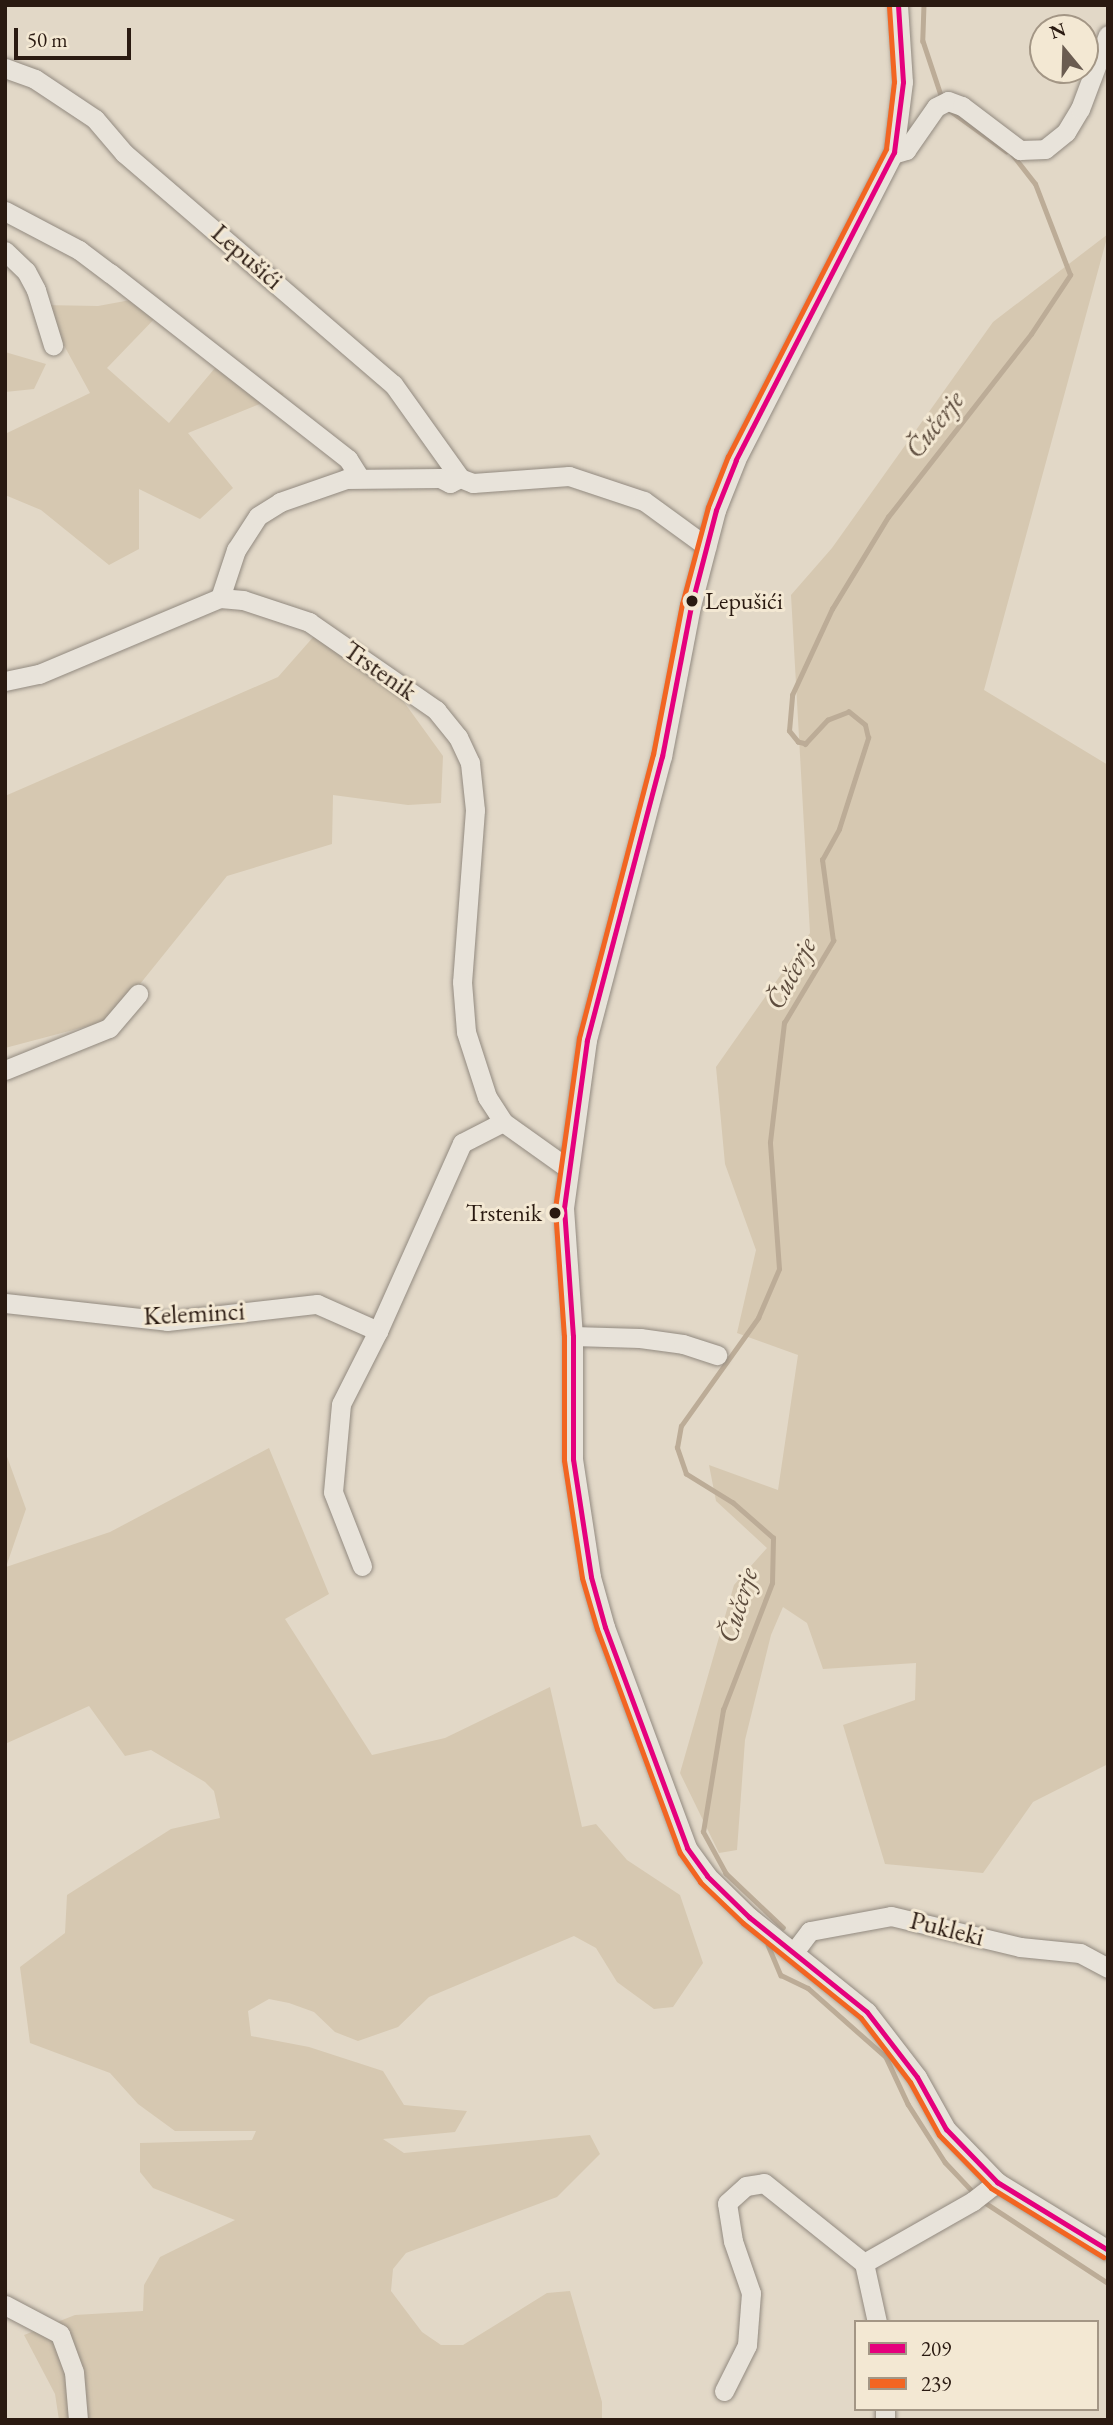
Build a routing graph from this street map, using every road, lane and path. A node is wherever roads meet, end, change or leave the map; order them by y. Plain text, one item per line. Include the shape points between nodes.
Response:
1 (898, 5) edge
2 (1108, 35) edge
3 (5, 68) edge
4 (893, 154) junction
5 (5, 211) edge
6 (5, 251) edge
7 (53, 345) dead end
8 (360, 478) junction
9 (460, 478) junction
10 (706, 546) junction
11 (220, 598) junction
12 (5, 681) edge
13 (138, 994) dead end
14 (5, 1070) edge
15 (503, 1122) junction
16 (566, 1167) junction
17 (5, 1303) edge
18 (378, 1331) junction
19 (573, 1336) junction
20 (717, 1355) dead end
21 (362, 1566) dead end
22 (794, 1952) junction
23 (1108, 1968) edge
24 (985, 2191) junction
25 (1108, 2250) edge
26 (864, 2263) junction
27 (5, 2305) edge
28 (877, 2320) edge
29 (724, 2391) dead end
30 (78, 2420) edge

1 - 4 street via 903,82
2 - 4 street via 1080,109 1066,132 1045,149 1020,150 962,106 948,101 936,107 906,150
3 - 9 street, Lepušići via 35,79 95,120 124,153 393,384
4 - 10 street via 736,460
5 - 8 street via 110,272 348,459
6 - 7 street via 26,271 36,290
8 - 9 street via 440,478 450,483
8 - 11 street via 307,489 258,516 236,550
9 - 10 street via 473,483 569,476 644,501
10 - 16 street via 662,757 587,1040
11 - 12 street via 39,674
11 - 15 street, Trstenik via 243,600 309,622 436,710 458,737 470,763 475,810 462,982 466,1032 487,1097
13 - 14 street via 109,1028
15 - 16 street, Trstenik
15 - 18 street via 462,1143
16 - 19 street via 564,1208
17 - 18 street, Keleminci via 167,1321 317,1304
18 - 21 street via 341,1404 333,1493
19 - 20 street via 640,1338
19 - 22 street via 573,1459 591,1577 604,1627 687,1848 707,1876 749,1917
22 - 23 street, Pukleki via 810,1931 891,1916 1020,1947 1080,1953
22 - 24 street via 827,1976 890,2037
24 - 25 street
24 - 26 street
26 - 28 street
26 - 29 street via 764,2183 746,2186 727,2203 733,2241 751,2293 747,2345
27 - 30 street via 60,2334 74,2372

